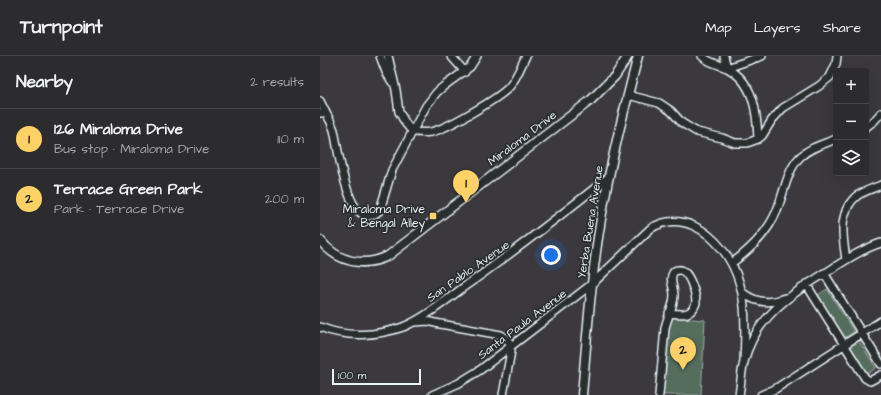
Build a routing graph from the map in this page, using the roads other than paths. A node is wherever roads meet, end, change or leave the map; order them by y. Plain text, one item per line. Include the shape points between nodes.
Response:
1 (380, 56) edge
2 (388, 56) edge
3 (451, 56) edge
4 (477, 56) edge
5 (526, 56) edge
6 (628, 56) edge
7 (638, 56) edge
8 (702, 56) edge
9 (724, 56) edge
10 (762, 56) edge
11 (837, 56) edge
12 (727, 68) junction
13 (465, 72) junction
14 (394, 84) junction
15 (628, 95) junction
16 (320, 101) edge
17 (323, 113) edge
18 (881, 113) edge
19 (869, 125) edge
20 (412, 131) junction
21 (758, 139) junction
22 (833, 140) edge
23 (609, 177) junction
24 (881, 184) edge
25 (320, 240) edge
26 (881, 243) edge
27 (846, 260) junction
28 (732, 263) junction
29 (824, 274) junction
30 (592, 284) junction
31 (806, 284) junction
32 (742, 293) junction
33 (789, 296) junction
34 (669, 313) junction
35 (413, 322) junction
36 (881, 322) edge
37 (320, 327) edge
38 (862, 333) junction
39 (844, 345) junction
40 (511, 346) junction
41 (744, 361) junction
42 (881, 364) edge
43 (880, 379) edge
44 (432, 395) edge
45 (503, 395) edge
46 (582, 395) edge
47 (659, 395) edge
48 (739, 395) edge
49 (761, 395) edge

1 - 14 street
2 - 14 street
3 - 13 street
4 - 13 street
5 - 20 street via 510,86 494,99 436,131
6 - 25 street, Miraloma Drive via 608,84 591,100 388,256 368,262 355,262 331,252
7 - 15 street, Yerba Buena Avenue
8 - 12 street
9 - 12 street
10 - 12 street
11 - 21 street via 830,77 783,108
12 - 21 street via 740,79 752,97 757,116
13 - 20 street via 437,92
14 - 20 street via 399,112
15 - 21 street via 659,103 697,132 740,144
15 - 23 street, Yerba Buena Avenue
16 - 17 street
17 - 20 street via 334,128 353,204 360,214 365,216 376,214 380,210 392,170
18 - 19 street
22 - 28 street via 812,148 800,157 791,170 778,210 769,226 750,249
23 - 30 street, Yerba Buena Avenue
23 - 35 street, San Pablo Avenue via 517,250
24 - 27 street via 858,196 848,207 843,221
26 - 27 street
27 - 29 street
28 - 30 street, Santa Paula Avenue via 705,232 687,222 672,221 650,229
28 - 32 street, Santa Paula Avenue
29 - 31 street
29 - 38 street
30 - 40 street, Santa Paula Avenue
30 - 46 street, Yerba Buena Avenue
31 - 33 street
31 - 39 street
32 - 33 street via 762,302
32 - 41 street, Santa Paula Avenue via 745,307
33 - 41 street via 763,323
34 - 34 street via 688,313 696,303 685,271 676,270 673,273 674,296
34 - 47 street via 664,337
35 - 37 street, San Pablo Avenue via 394,330 374,334 344,333
35 - 40 street via 428,321 501,335
36 - 38 street
38 - 39 street
38 - 42 street
39 - 43 street via 866,380
39 - 49 street via 775,389
40 - 44 street, Santa Paula Avenue via 470,377
40 - 45 street
41 - 48 street

